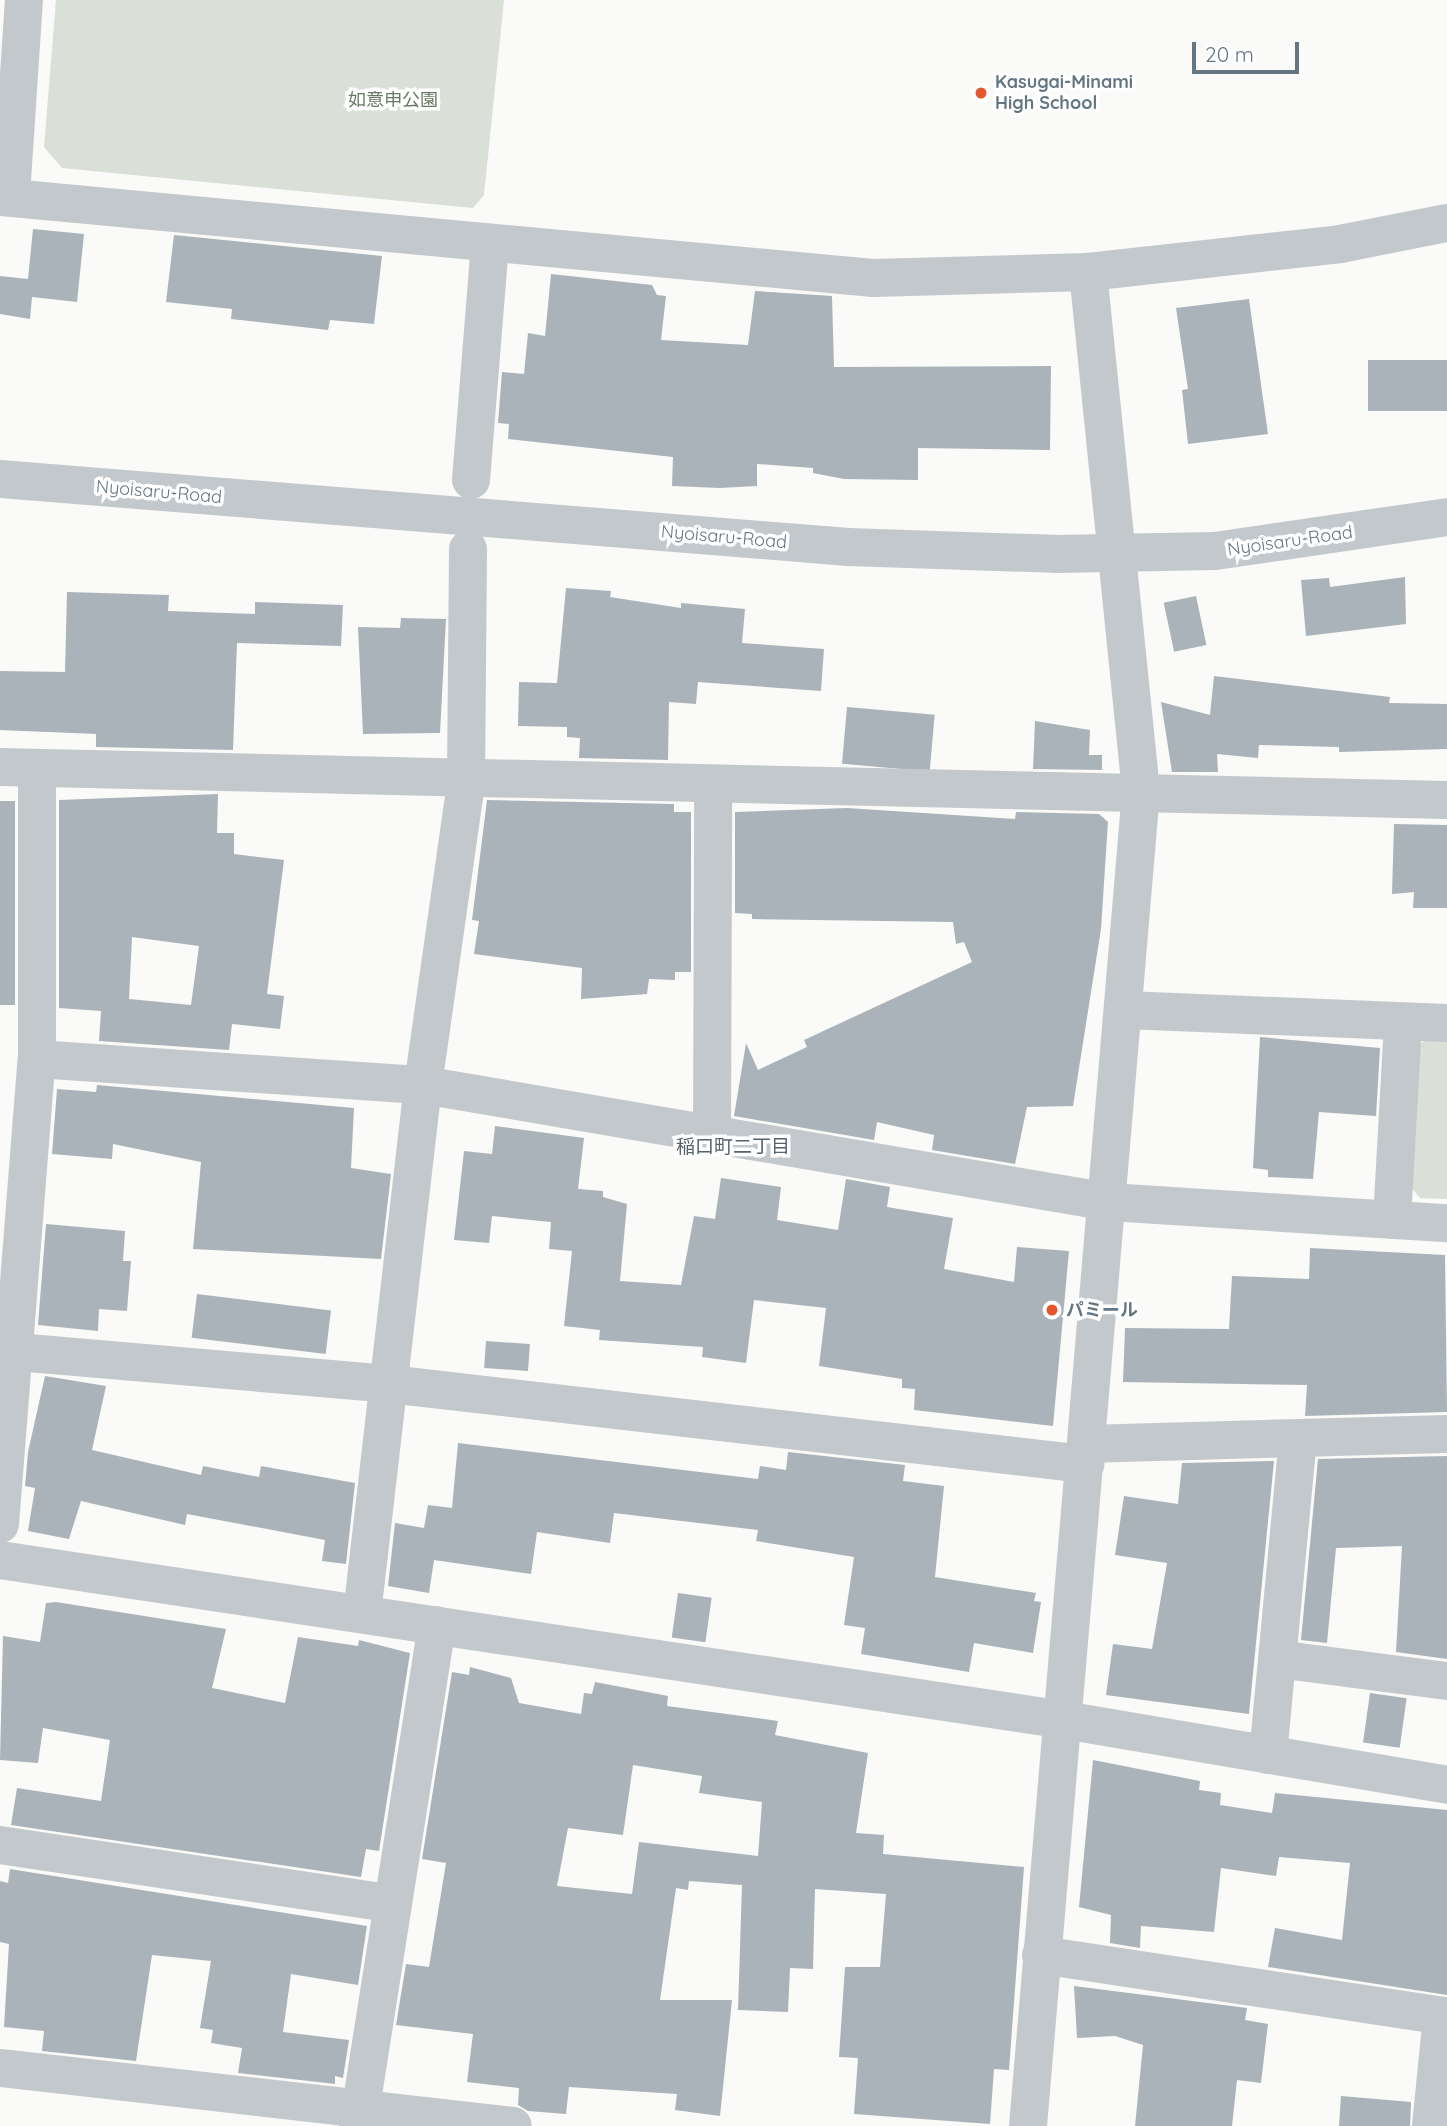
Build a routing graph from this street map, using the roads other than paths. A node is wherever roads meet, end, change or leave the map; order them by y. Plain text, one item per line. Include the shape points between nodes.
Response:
1 (24, 0) edge
2 (6, 196) edge
3 (1447, 223) edge
4 (489, 246) junction
5 (1088, 272) junction
6 (0, 479) edge
7 (471, 480) dead end
8 (1447, 517) edge
9 (468, 549) dead end
10 (1116, 554) junction
11 (0, 768) edge
12 (37, 768) junction
13 (466, 781) junction
14 (713, 786) junction
15 (1141, 791) junction
16 (1447, 800) edge
17 (1125, 1010) junction
18 (1403, 1022) junction
19 (1447, 1023) edge
20 (37, 1059) junction
21 (423, 1085) junction
22 (712, 1134) junction
23 (1109, 1202) junction
24 (1392, 1220) junction
25 (1447, 1223) edge
26 (12, 1334) edge
27 (389, 1384) junction
28 (1447, 1434) edge
29 (1298, 1438) junction
30 (1085, 1454) junction
31 (0, 1524) edge
32 (0, 1560) edge
33 (362, 1614) junction
34 (436, 1625) junction
35 (1277, 1659) junction
36 (1447, 1681) edge
37 (1058, 1719) junction
38 (1268, 1755) junction
39 (1447, 1785) edge
40 (0, 1845) edge
41 (390, 1903) junction
42 (1041, 1955) junction
43 (0, 2068) edge
44 (358, 2118) edge
45 (513, 2126) edge
46 (1028, 2126) edge
47 (1431, 2126) edge

1 - 2 street
2 - 4 street
3 - 5 street via 1340,244
4 - 5 street via 873,278
4 - 7 street
5 - 10 street
6 - 10 street, Nyoisaru-Road via 848,547
8 - 10 street, Nyoisaru-Road via 1216,551
9 - 13 street
10 - 15 street
11 - 12 street
12 - 13 street
12 - 20 street
13 - 14 street
13 - 21 street
14 - 15 street
14 - 22 street
15 - 16 street
15 - 17 street
17 - 18 street
17 - 23 street
18 - 19 street
18 - 24 street
20 - 21 street
20 - 26 street
21 - 22 street
21 - 27 street
22 - 23 street
23 - 24 street
23 - 30 street
24 - 25 street
26 - 27 street
26 - 31 street
27 - 30 street
27 - 33 street
28 - 29 street
29 - 30 street
29 - 35 street
30 - 37 street
32 - 33 street
33 - 34 street
34 - 37 street
34 - 41 street
35 - 36 street
35 - 38 street
37 - 38 street
37 - 42 street
38 - 39 street
40 - 41 street
41 - 44 street
42 - 46 street
42 - 47 street via 1442,2016
43 - 44 street
44 - 45 street

